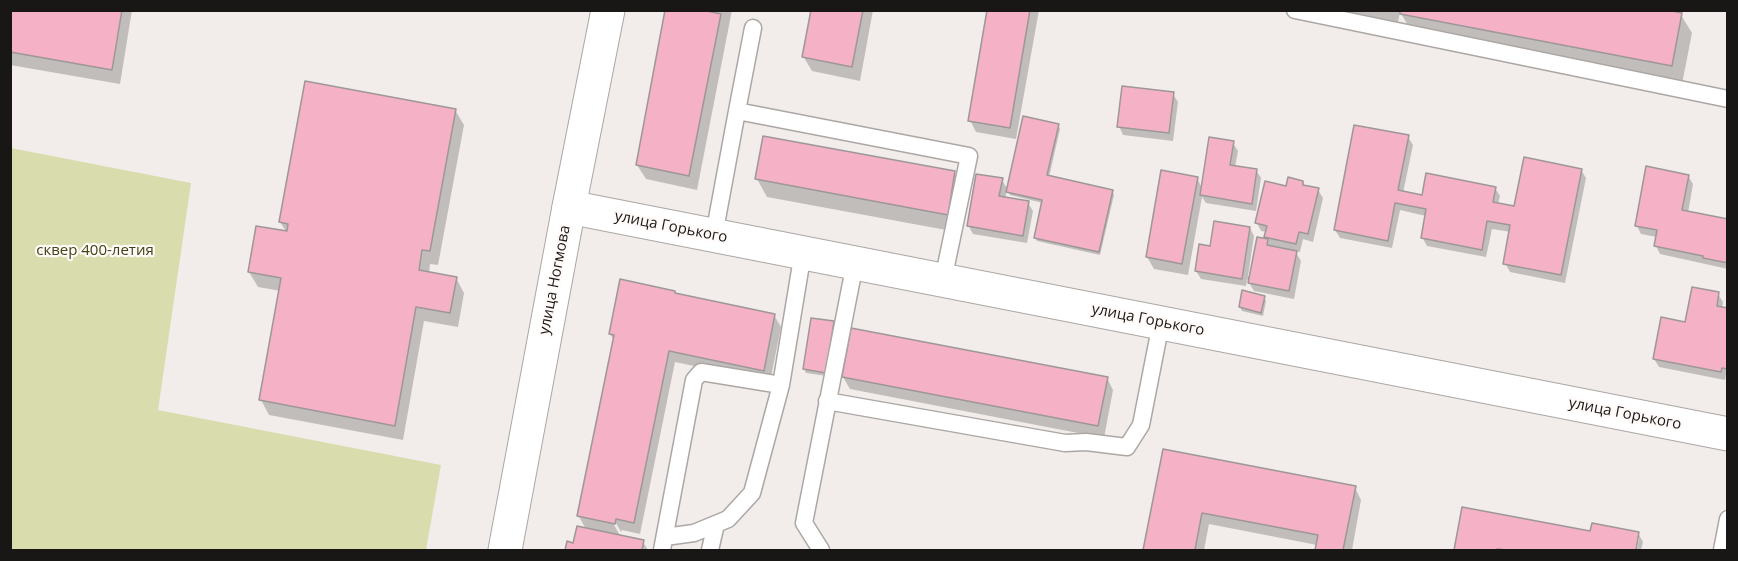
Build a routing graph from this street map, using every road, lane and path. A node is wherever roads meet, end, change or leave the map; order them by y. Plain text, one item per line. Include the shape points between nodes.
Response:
1 (608, 10) edge
2 (1295, 10) edge
3 (753, 28) dead end
4 (1728, 99) edge
5 (737, 111) junction
6 (569, 207) junction
7 (714, 235) junction
8 (803, 252) junction
9 (855, 263) junction
10 (944, 280) junction
11 (1161, 323) junction
12 (781, 385) junction
13 (827, 401) junction
14 (1728, 434) edge
15 (1728, 519) edge
16 (716, 524) junction
17 (663, 544) edge
18 (505, 550) edge
19 (710, 550) edge
20 (821, 550) edge
21 (1722, 550) edge

1 - 6 street, улица Ногмова
2 - 4 lane
3 - 5 lane
5 - 7 lane
5 - 10 lane via 969,156
6 - 7 street, улица Горького
6 - 18 street, улица Ногмова
7 - 8 street, улица Горького
8 - 9 street, улица Горького
8 - 12 lane
9 - 10 street, улица Горького
9 - 13 lane
10 - 11 street, улица Горького
11 - 13 lane via 1141,425 1127,447 1065,443
11 - 14 street, улица Горького
12 - 16 lane via 752,493 728,519
12 - 17 lane via 701,372 694,380
13 - 20 lane via 804,523
15 - 21 lane
16 - 17 lane
16 - 19 lane

